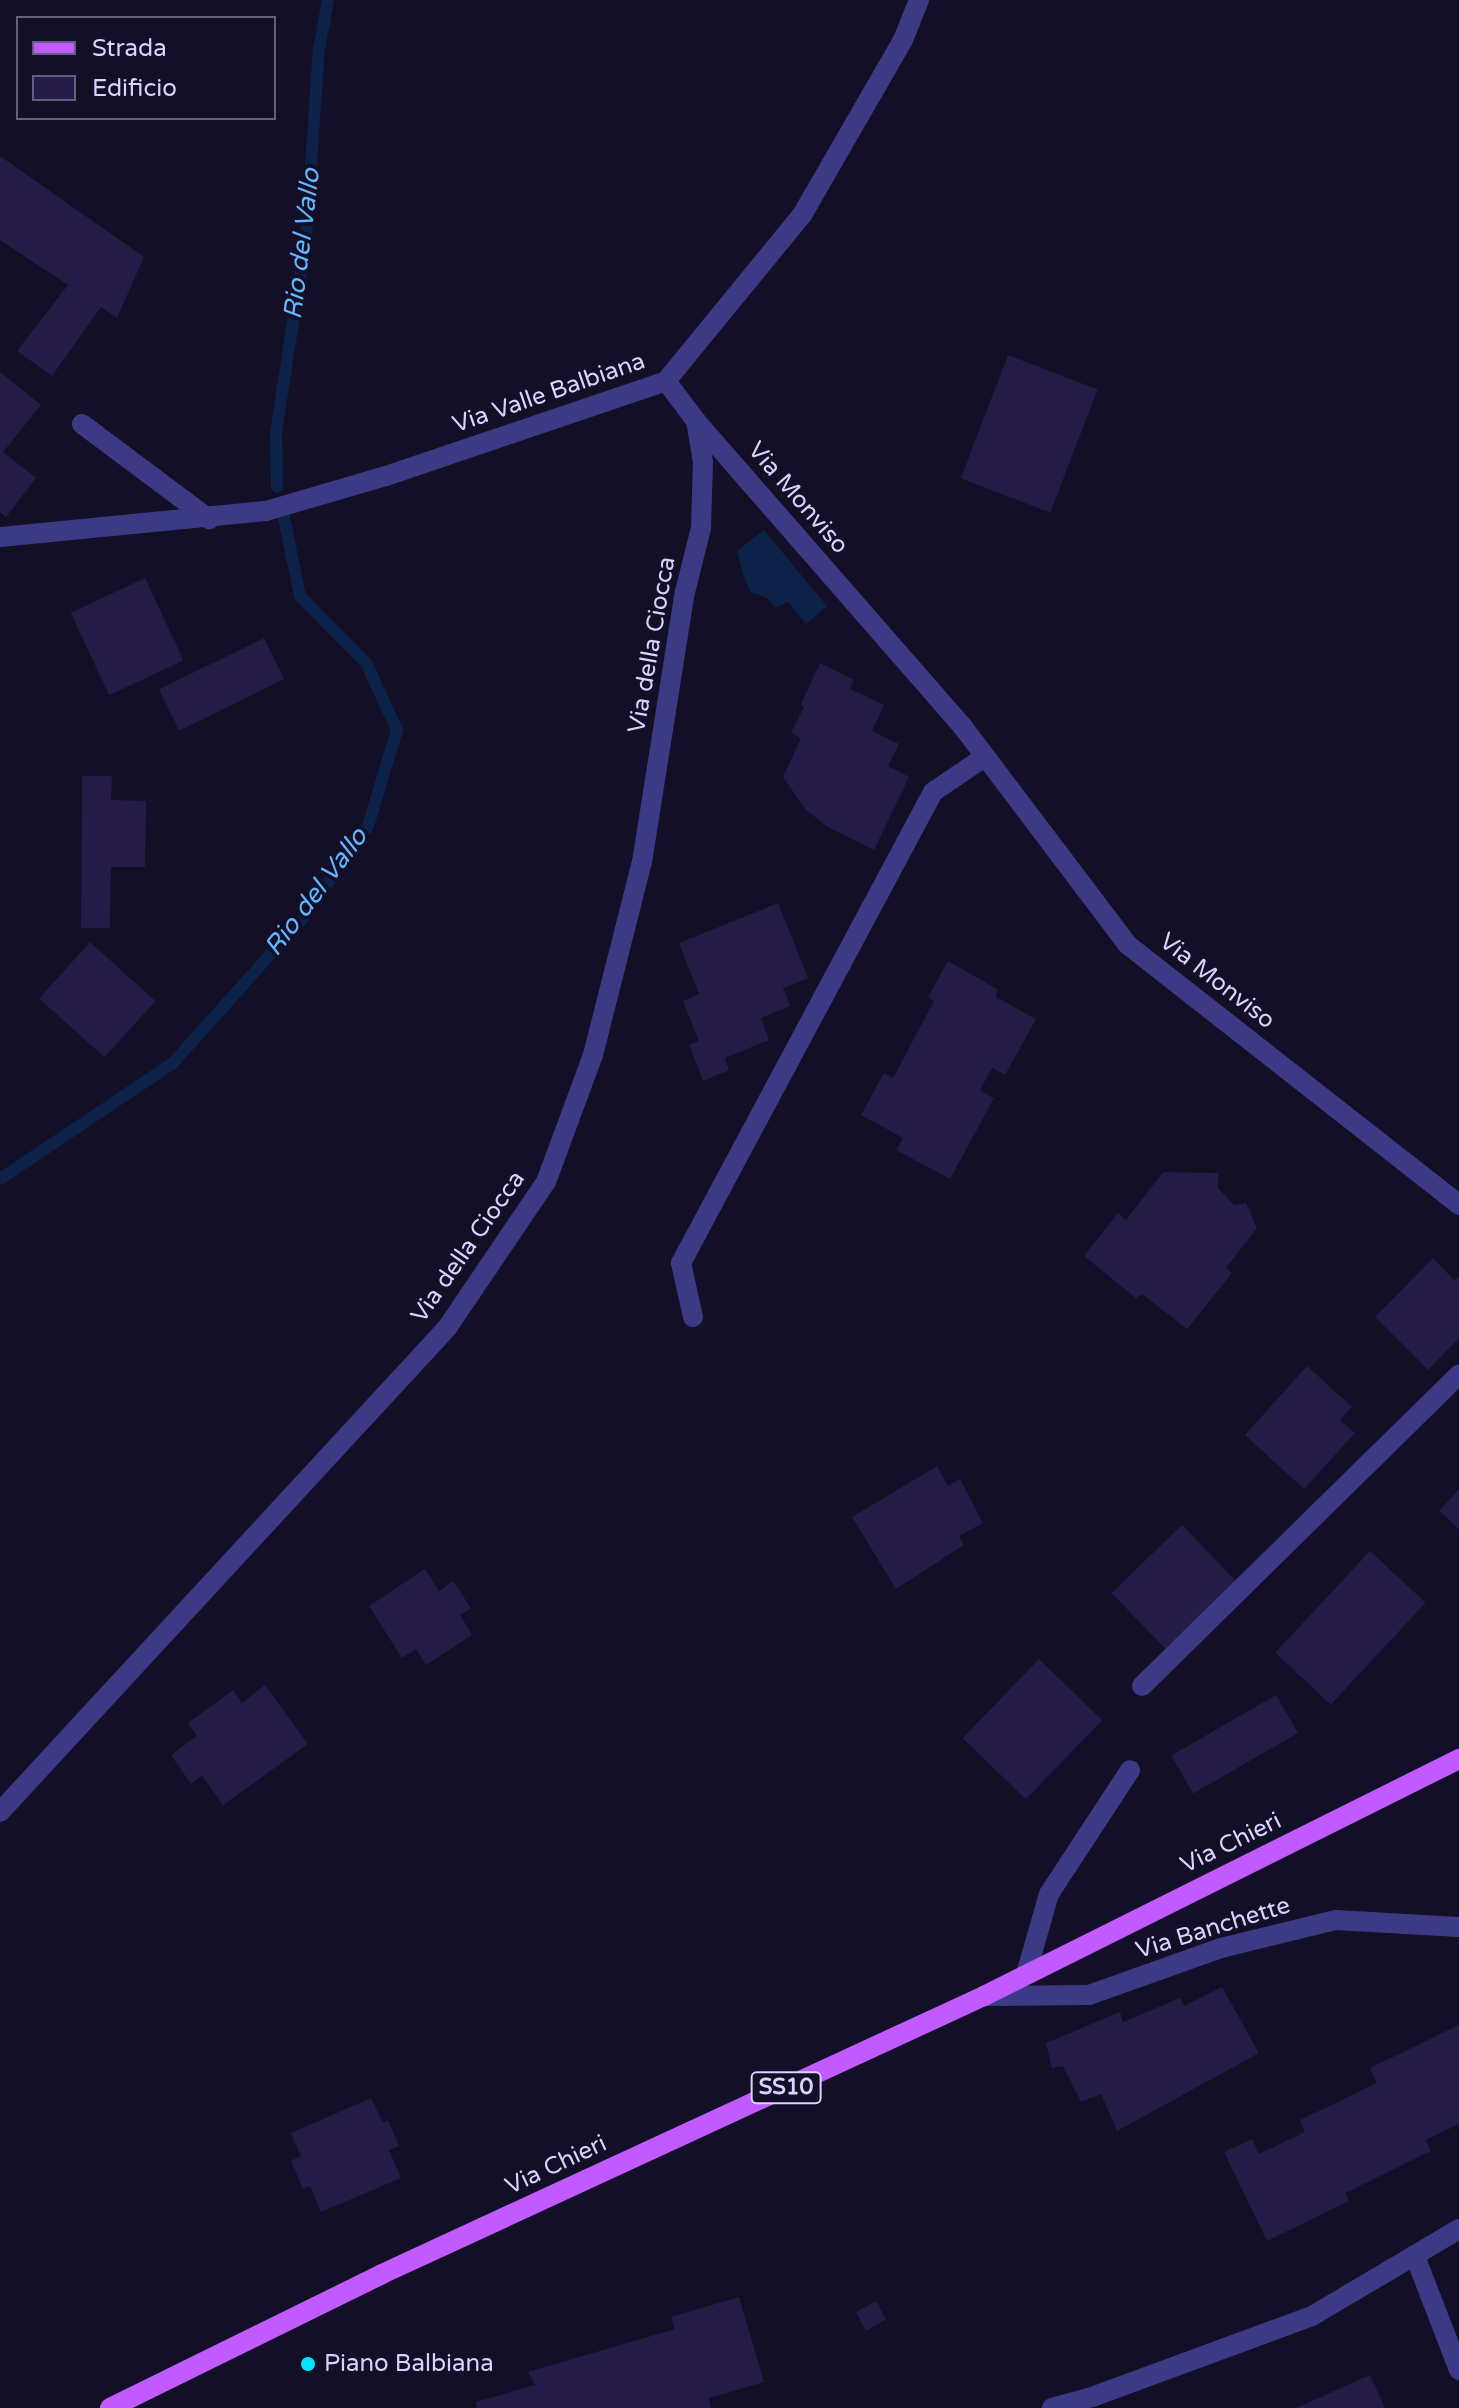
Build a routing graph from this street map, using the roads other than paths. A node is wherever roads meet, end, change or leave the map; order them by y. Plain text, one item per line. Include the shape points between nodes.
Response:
1 (919, 0) edge
2 (666, 381) junction
3 (696, 421) junction
4 (82, 424) dead end
5 (209, 519) junction
6 (0, 537) edge
7 (983, 758) junction
8 (1459, 1205) edge
9 (693, 1317) dead end
10 (1459, 1375) edge
11 (1142, 1686) dead end
12 (1459, 1759) edge
13 (1130, 1770) dead end
14 (0, 1812) edge
15 (1459, 1927) edge
16 (1026, 1974) junction
17 (984, 1996) junction
18 (1459, 2229) edge
19 (1415, 2256) junction
20 (1459, 2370) edge
21 (110, 2408) edge
22 (1052, 2408) edge

1 - 2 street, Via Valle Balbiana via 903,40 802,215
2 - 3 street, Via della Ciocca
2 - 5 street, Via Valle Balbiana via 386,476 266,511
3 - 7 street, Via Monviso via 963,727
3 - 14 street, Via della Ciocca via 703,462 701,528 685,592 642,862 593,1055 546,1182 447,1328
4 - 5 street
5 - 6 street, Via Valle Balbiana
7 - 8 street, Via Monviso via 1128,945
7 - 9 street via 933,792 681,1263
10 - 11 street
12 - 16 main road, Via Chieri / SS10
13 - 16 street via 1049,1894
15 - 17 street, Via Banchette via 1336,1920 1221,1948 1089,1995
16 - 17 main road, Via Chieri / SS10
17 - 21 main road, Via Chieri / SS10 via 382,2274
18 - 19 street
19 - 20 street
19 - 22 street via 1312,2316

